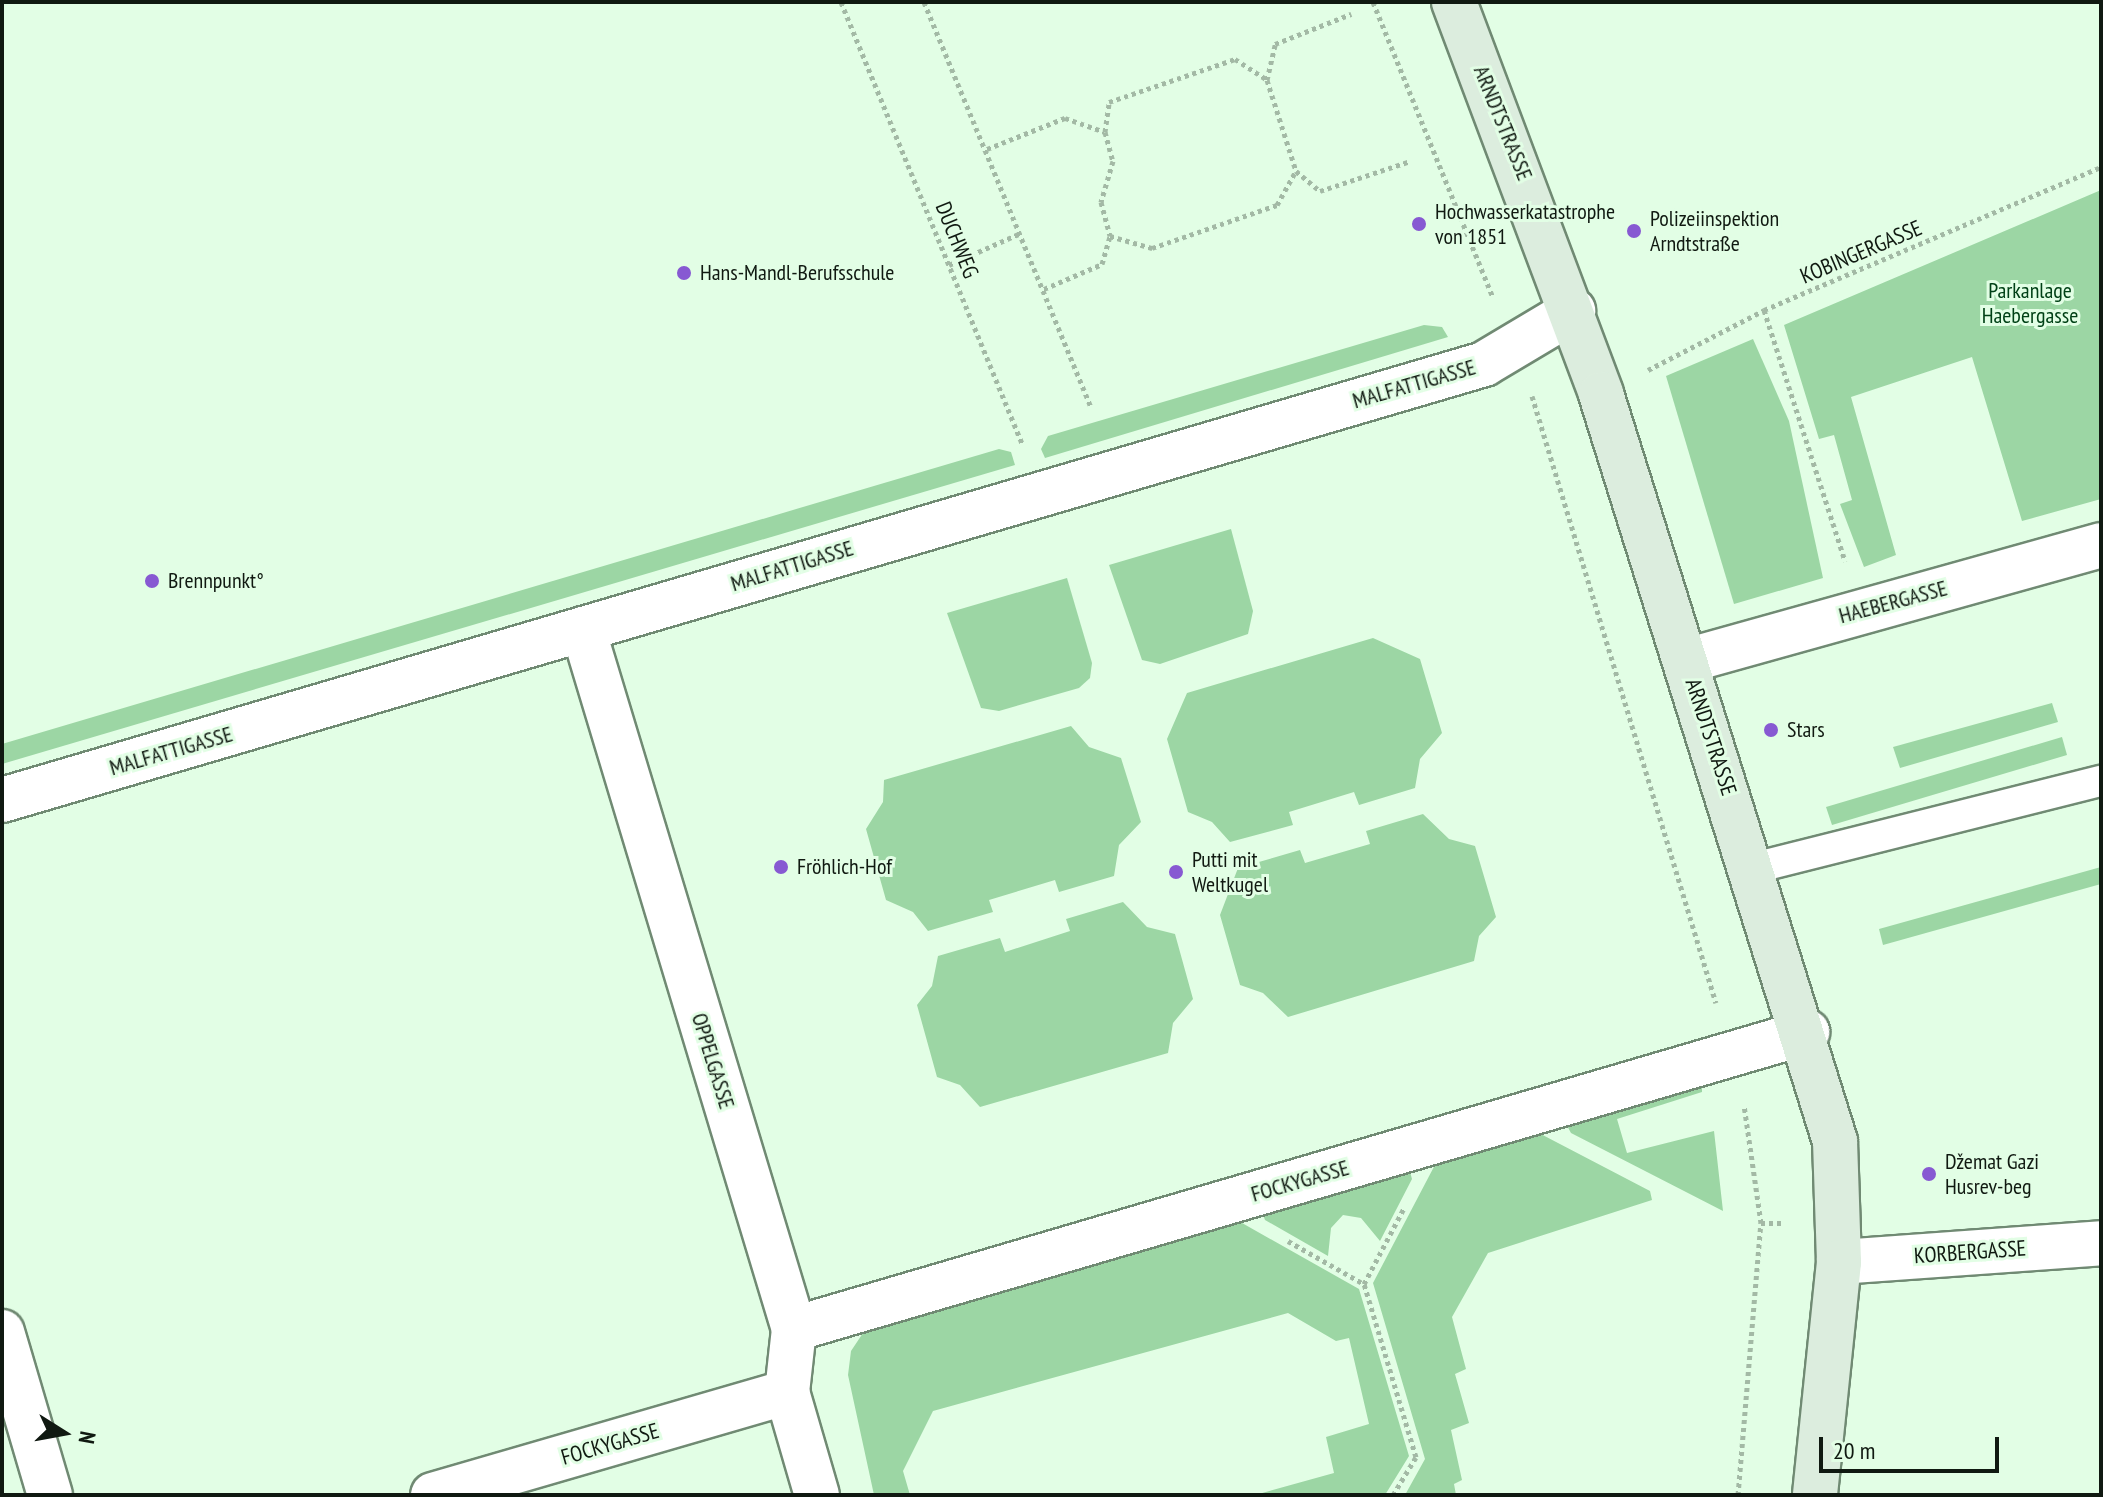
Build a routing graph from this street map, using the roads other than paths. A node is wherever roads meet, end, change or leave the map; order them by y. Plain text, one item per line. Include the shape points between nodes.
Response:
1 (1454, 2) edge
2 (1573, 311) junction
3 (2101, 545) edge
4 (583, 629) junction
5 (1686, 661) junction
6 (2101, 781) edge
7 (2, 800) edge
8 (1754, 868) junction
9 (1807, 1032) junction
10 (2101, 1243) edge
11 (1839, 1262) junction
12 (794, 1329) junction
13 (2, 1332) edge
14 (787, 1392) junction
15 (50, 1495) edge
16 (433, 1495) edge
17 (817, 1495) edge
18 (1815, 1495) edge

1 - 2 street, ARNDTSTRASSE
2 - 4 street, MALFATTIGASSE via 1484,364
2 - 5 street, ARNDTSTRASSE
3 - 5 street, HAEBERGASSE
4 - 7 street, MALFATTIGASSE
4 - 12 street, OPPELGASSE
5 - 8 street, ARNDTSTRASSE
6 - 8 lane
8 - 9 street, ARNDTSTRASSE
9 - 11 street, ARNDTSTRASSE via 1835,1141
9 - 12 street, FOCKYGASSE
10 - 11 street, KORBERGASSE
11 - 18 street, ARNDTSTRASSE
12 - 14 street, OPPELGASSE
13 - 15 street
14 - 16 street, FOCKYGASSE
14 - 17 street, OPPELGASSE

